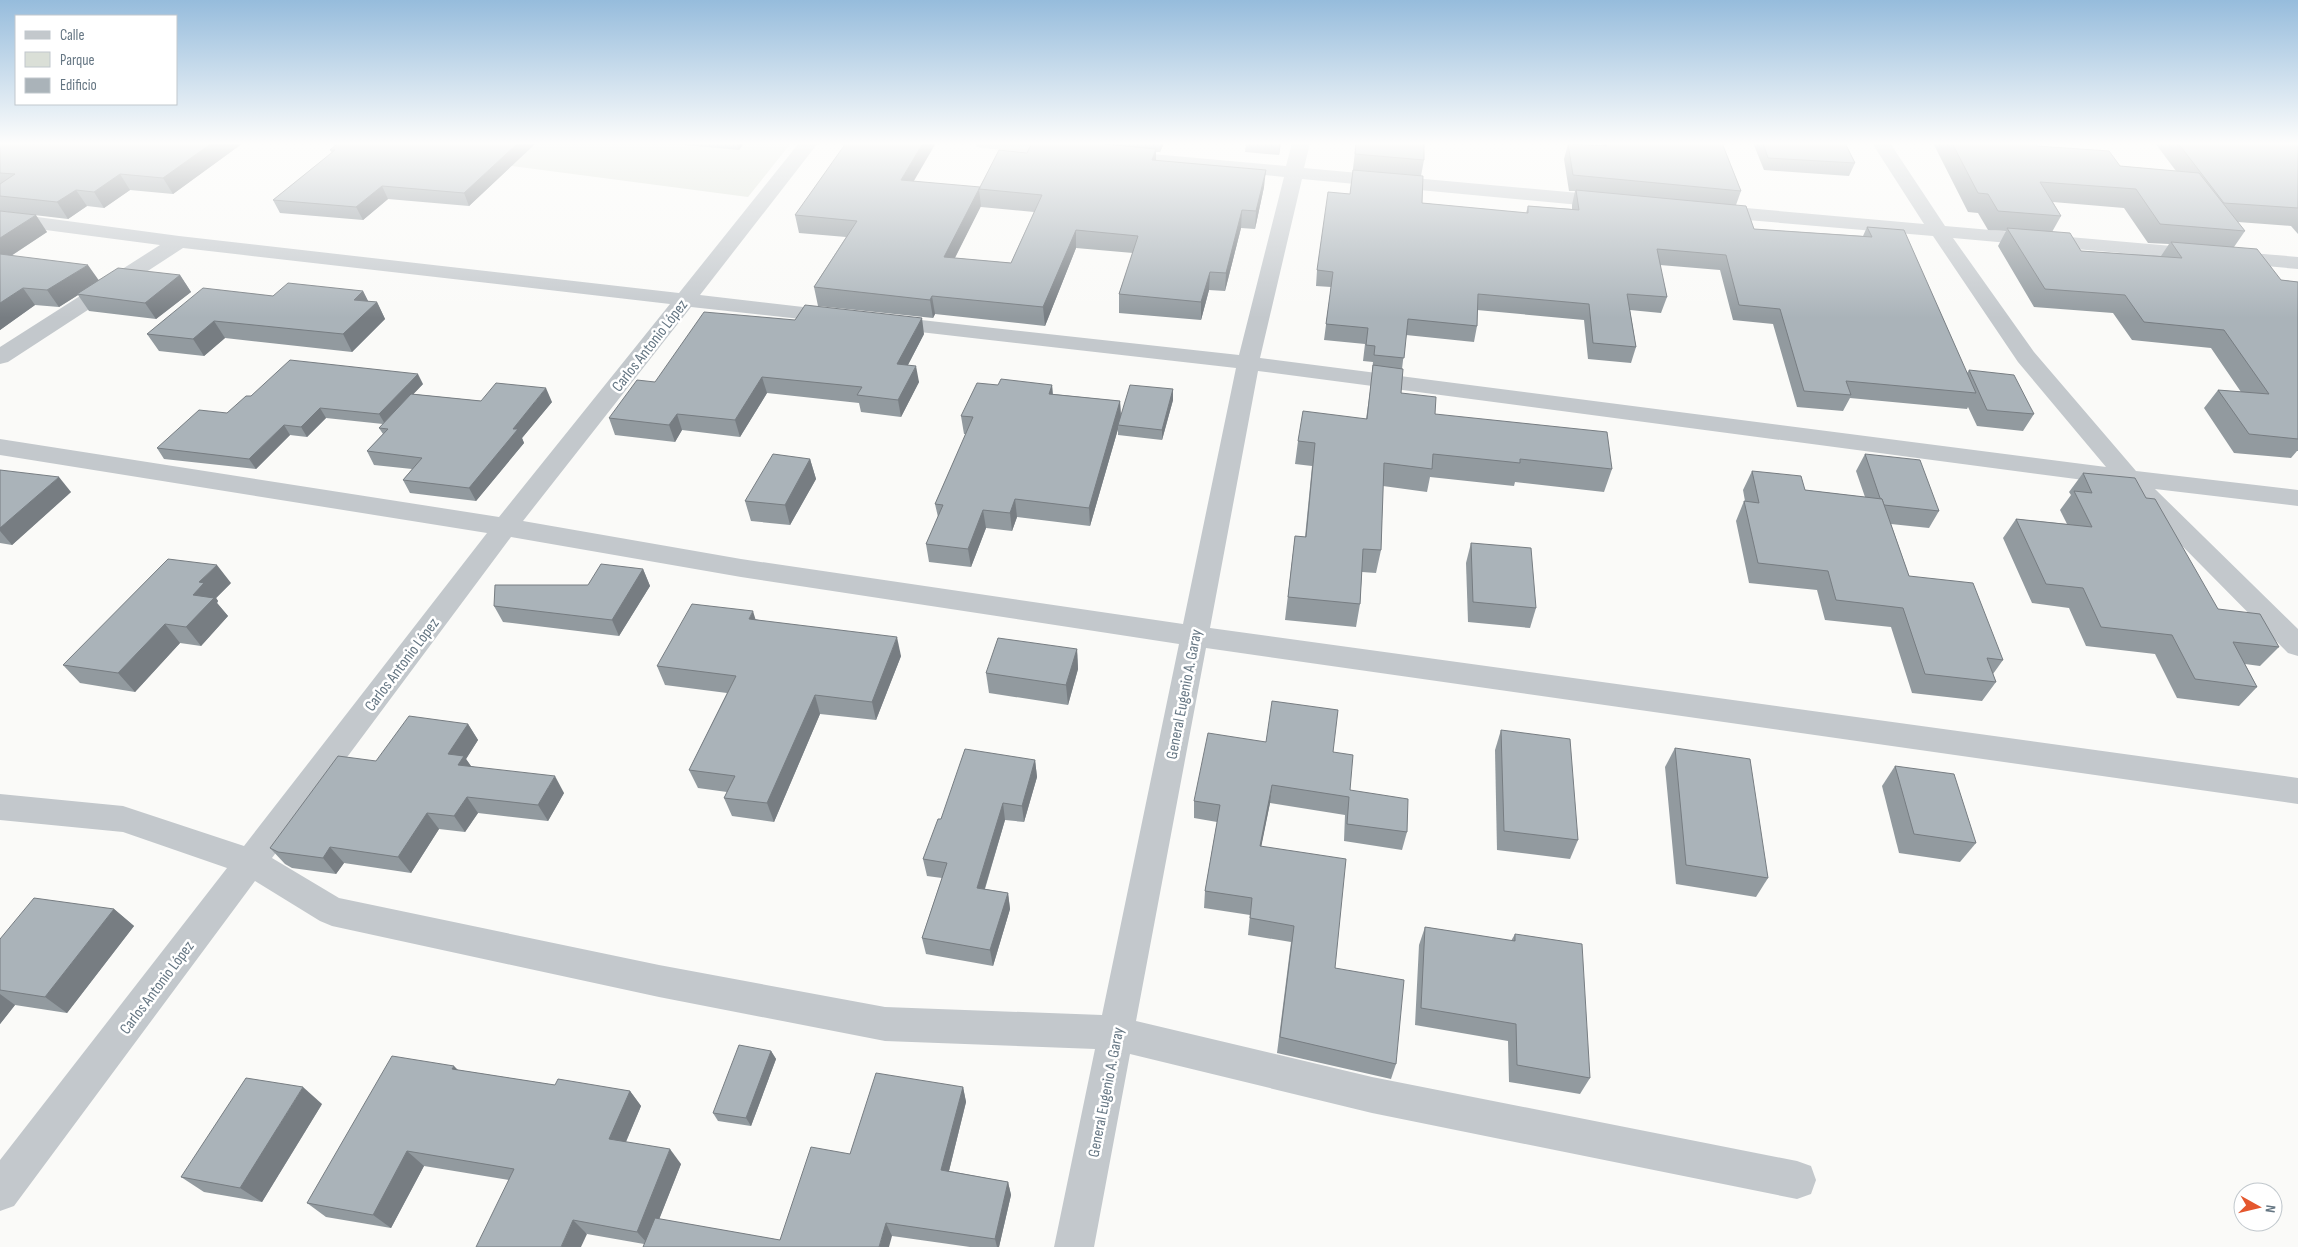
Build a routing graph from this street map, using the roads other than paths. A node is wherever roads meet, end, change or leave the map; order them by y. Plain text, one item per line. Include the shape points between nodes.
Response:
1 (763, 201) edge
2 (1287, 201) edge
3 (1602, 201) edge
4 (1919, 201) edge
5 (1632, 204) edge
6 (1692, 209) edge
7 (0, 218) edge
8 (1940, 233) junction
9 (179, 242) junction
10 (2298, 263) edge
11 (685, 300) junction
12 (0, 357) edge
13 (1248, 362) junction
14 (0, 447) edge
15 (2129, 478) junction
16 (2298, 498) edge
17 (505, 527) junction
18 (1194, 636) junction
19 (2298, 646) edge
20 (2298, 791) edge
21 (0, 808) edge
22 (250, 862) junction
23 (1116, 1033) junction
24 (1797, 1180) dead end
25 (0, 1192) edge
26 (1074, 1247) edge

1 - 11 street, Carlos Antonio López
2 - 13 street, General Eugenio A. Garay
3 - 5 street
4 - 8 street
6 - 8 street
7 - 9 street
8 - 10 street
8 - 15 street via 2026,357
9 - 11 street
9 - 12 street
11 - 13 street
11 - 17 street, Carlos Antonio López
13 - 15 street
13 - 18 street, General Eugenio A. Garay
14 - 17 street
15 - 16 street
15 - 19 street
17 - 18 street via 741,568
17 - 22 street, Carlos Antonio López
18 - 20 street
18 - 23 street, General Eugenio A. Garay
21 - 22 street via 123,819
22 - 23 street via 332,910 659,981 885,1024
22 - 25 street, Carlos Antonio López
23 - 24 street via 1372,1095
23 - 26 street, General Eugenio A. Garay

